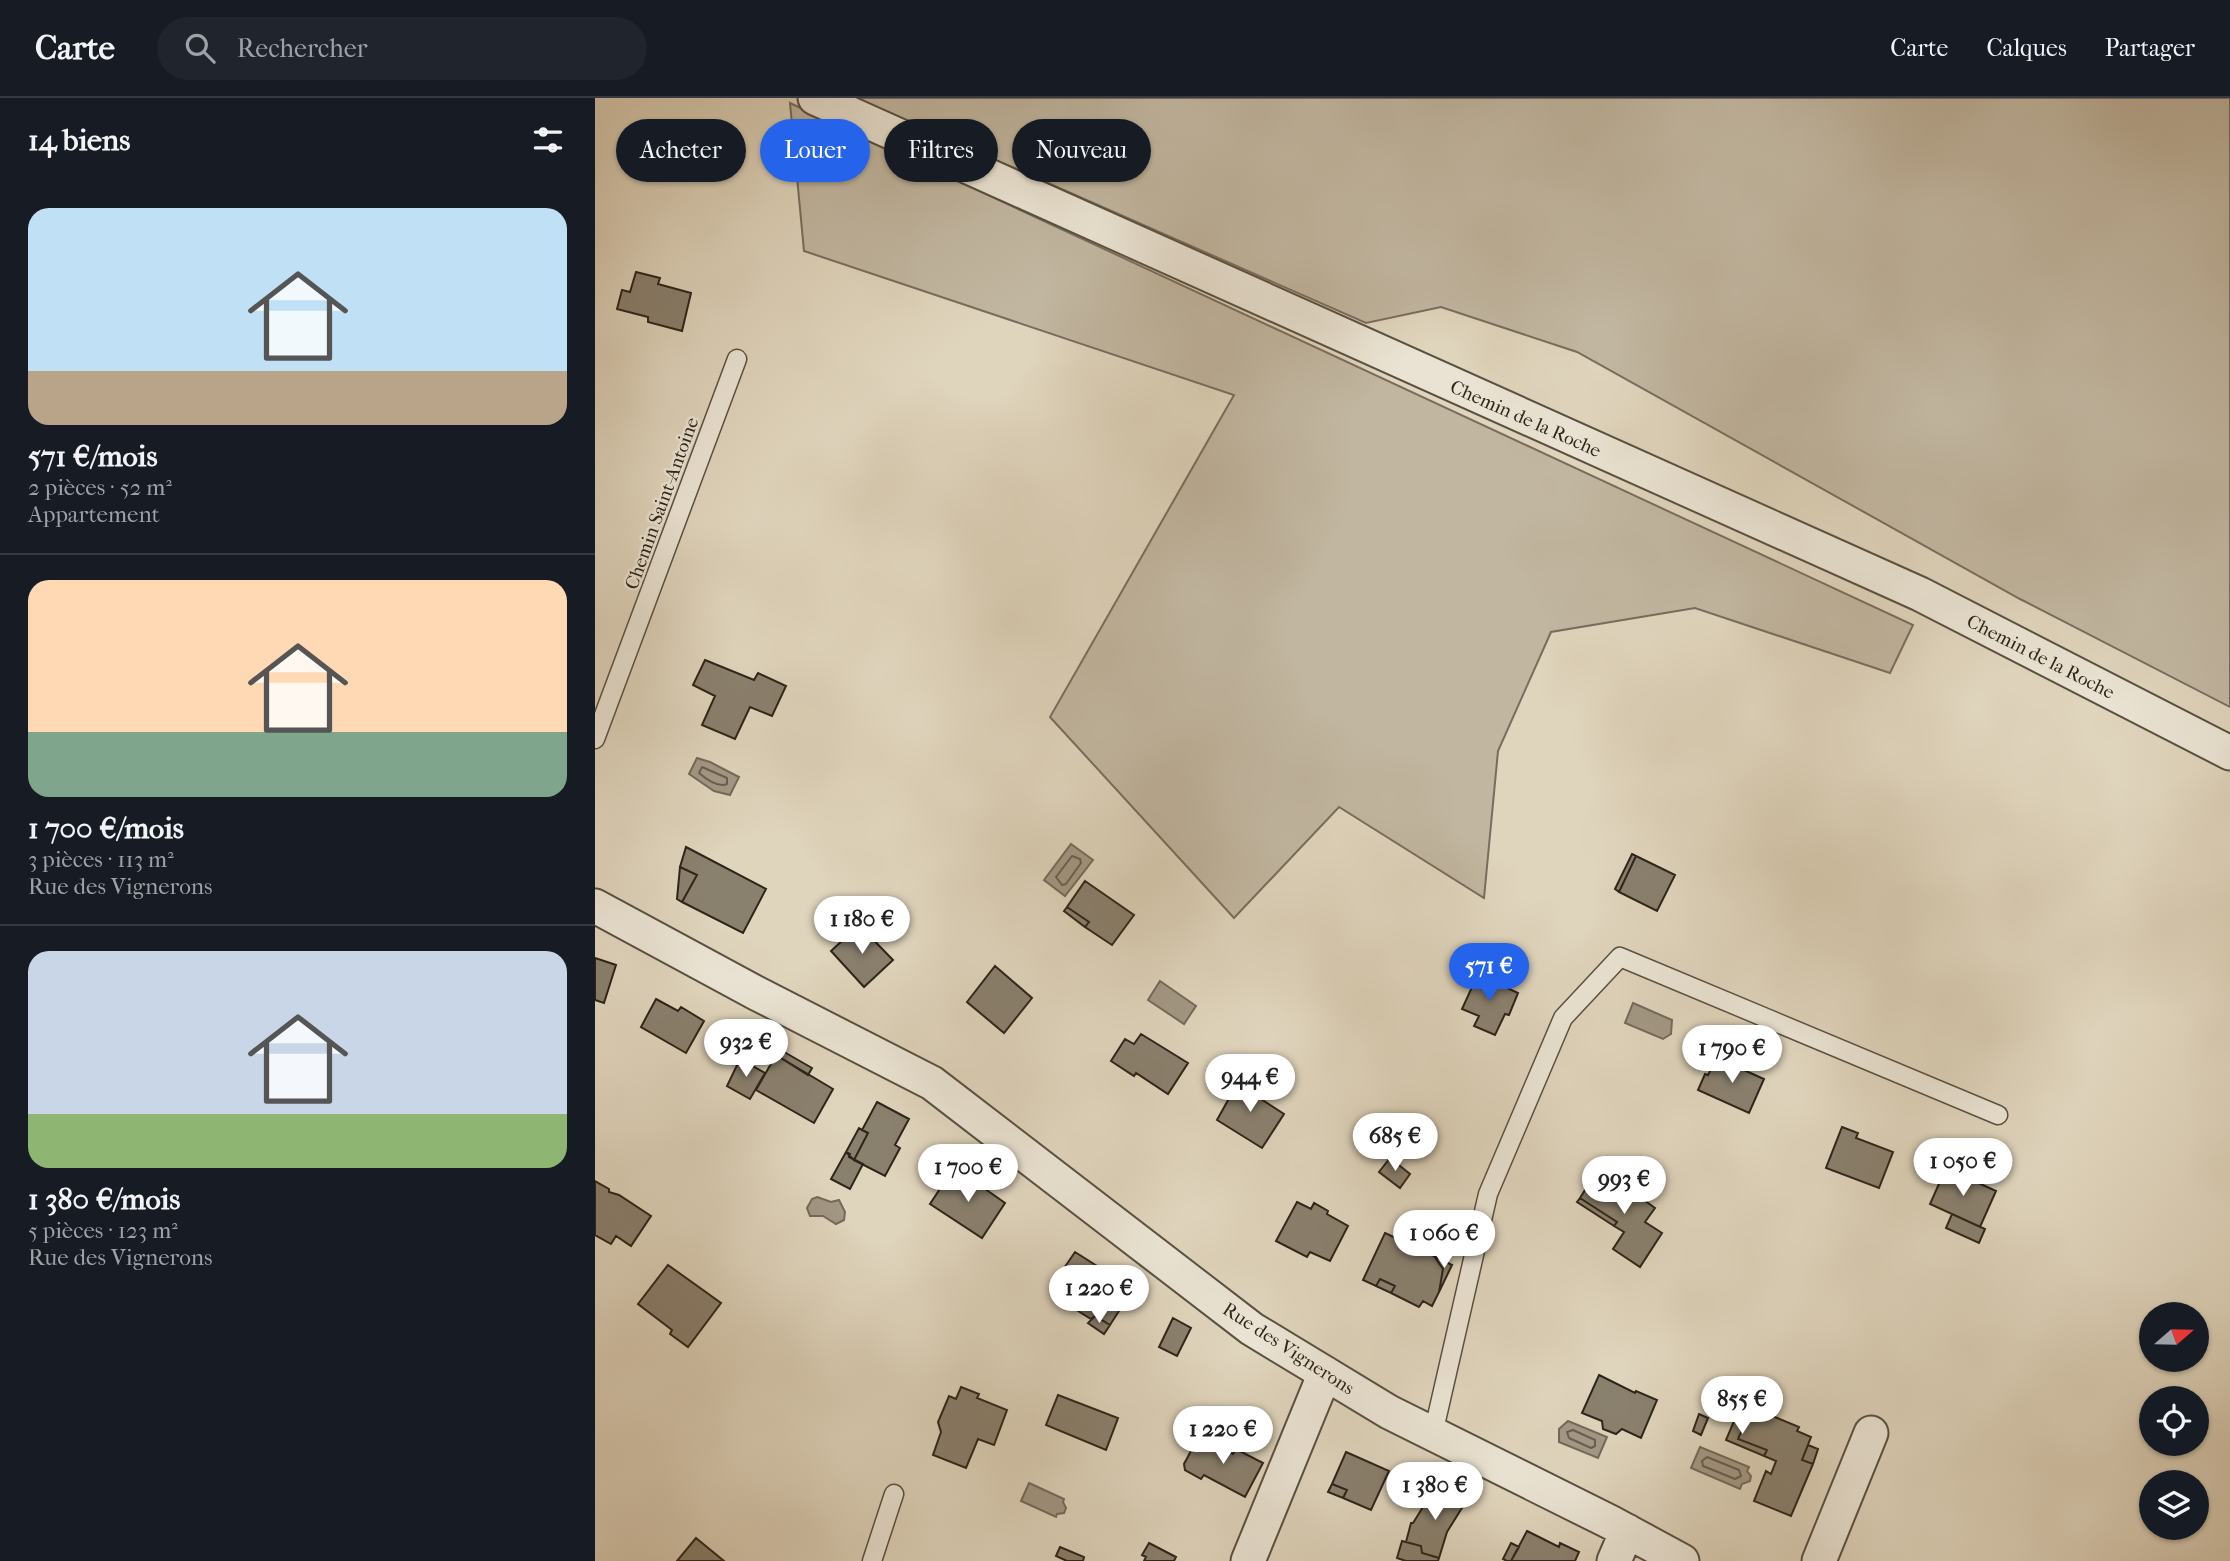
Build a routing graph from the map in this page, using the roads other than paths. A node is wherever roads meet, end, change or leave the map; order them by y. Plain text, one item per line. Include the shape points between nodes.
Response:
1 (815, 98) edge
2 (737, 359) dead end
3 (595, 739) edge
4 (2230, 752) edge
5 (595, 906) edge
6 (1998, 1115) dead end
7 (1325, 1373) junction
8 (1871, 1433) dead end
9 (1433, 1434) junction
10 (894, 1494) dead end
11 (1627, 1531) junction
12 (872, 1561) edge
13 (1248, 1561) edge
14 (1614, 1561) edge
15 (1682, 1561) edge
16 (1819, 1561) edge

1 - 4 street, Chemin de la Roche via 1920,594
2 - 3 lane, Chemin Saint-Antoine
5 - 7 street, Rue des Vignerons via 932,1083 1252,1329
6 - 9 lane via 1620,957 1563,1018 1488,1194
7 - 9 street, Rue des Vignerons
7 - 13 street
8 - 16 street
9 - 11 street, Rue des Vignerons
10 - 12 lane
11 - 14 street
11 - 15 street, Rue des Vignerons

